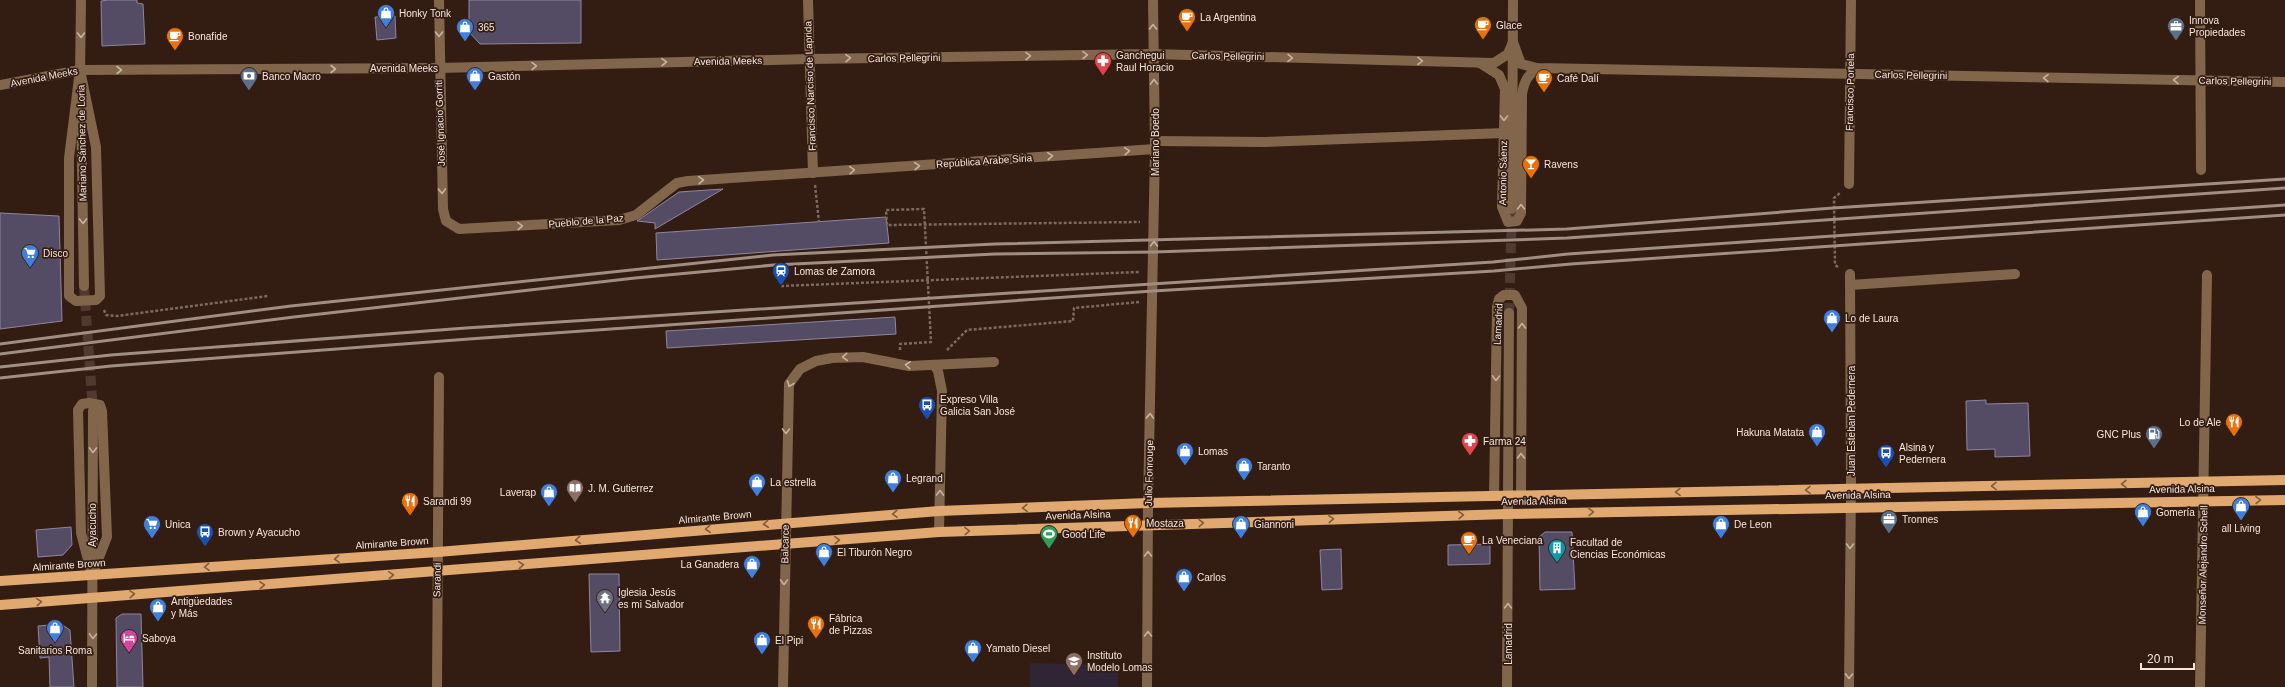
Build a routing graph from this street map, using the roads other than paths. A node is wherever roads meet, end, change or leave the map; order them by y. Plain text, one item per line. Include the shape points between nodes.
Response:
1 (81, 0) edge
2 (439, 0) edge
3 (808, 0) edge
4 (1153, 0) edge
5 (1513, 0) edge
6 (1851, 0) edge
7 (2200, 0) edge
8 (1513, 42) junction
9 (1153, 54) junction
10 (809, 59) junction
11 (1480, 63) junction
12 (439, 68) junction
13 (1537, 68) junction
14 (80, 70) junction
15 (1850, 73) junction
16 (2200, 81) junction
17 (2285, 82) edge
18 (0, 86) edge
19 (1504, 133) junction
20 (1155, 145) junction
21 (2201, 170) dead end
22 (813, 173) junction
23 (1849, 184) road end
24 (1512, 209) tunnel mouth
25 (446, 222) joint
26 (2015, 274) dead end
27 (2207, 275) dead end
28 (1153, 283) joint
29 (84, 286) tunnel mouth
30 (1509, 313) tunnel mouth
31 (994, 362) dead end
32 (934, 365) junction
33 (439, 377) dead end
34 (93, 410) tunnel mouth
35 (2285, 480) edge
36 (2205, 482) junction
37 (1851, 489) junction
38 (1521, 495) junction
39 (1494, 496) junction
40 (1507, 496) junction
41 (2285, 500) edge
42 (2205, 501) junction
43 (1148, 503) junction
44 (1851, 507) junction
45 (939, 511) junction
46 (1508, 514) junction
47 (785, 522) junction
48 (1148, 525) junction
49 (939, 532) junction
50 (784, 543) junction
51 (438, 552) junction
52 (437, 572) junction
53 (92, 575) junction
54 (0, 581) edge
55 (93, 597) junction
56 (0, 605) edge
57 (92, 687) edge
58 (437, 687) edge
59 (784, 687) edge
60 (1147, 687) edge
61 (1508, 687) edge
62 (1849, 687) edge
63 (2200, 687) edge

1 -> 14 street, Mariano Sánchez de Loria
2 -> 12 street, José Ignacio Gorriti
3 - 10 street, Francisco Narciso de Laprida
9 -> 4 street, Mariano Boedo
5 - 8 street, Antonio Sáenz
6 - 15 street, Francisco Portela
7 - 16 street
8 - 11 street, Carlos Pellegrini via 1508,54 1502,59 1494,63
8 - 13 street via 1521,64
8 - 24 street, Antonio Sáenz
10 -> 9 street, Carlos Pellegrini
9 -> 11 street, Carlos Pellegrini
20 -> 9 street, Mariano Boedo
12 -> 10 street, Avenida Meeks
10 - 22 street, Francisco Narciso de Laprida
11 -> 19 street, Antonio Sáenz via 1495,72 1502,80 1505,89
14 -> 12 street, Avenida Meeks
12 -> 25 street, José Ignacio Gorriti via 442,209
13 - 15 street, Carlos Pellegrini
19 -> 13 street, Antonio Sáenz via 1502,212 1508,222 1517,221 1521,213 1522,94 1528,76
14 - 14 street via 69,158 70,296 76,301 96,300 100,296 96,147
14 - 18 street, Avenida Meeks
14 -> 29 street, Mariano Sánchez de Loria
16 -> 15 street, Carlos Pellegrini
15 - 23 street, Francisco Portela
16 - 17 street, Carlos Pellegrini
16 - 21 street
19 - 20 street, República Arabe Siria
22 -> 20 street, República Arabe Siria
28 -> 20 street, Mariano Boedo
25 -> 22 street, Pueblo de la Paz via 459,229 619,220 636,215 677,183
26 - 37 street, Juan Esteban Pedernera via 1850,279
27 - 36 street, Monseñor Alejandro Schell
43 -> 28 street, Julio Fonrouge
30 - 40 street, Lamadrid
31 - 32 street, Balcarce
45 -> 32 street via 942,391 938,371
32 -> 47 street, Balcarce via 909,366 863,357 847,357 816,361 794,375 788,384
33 - 51 street, Sarandi
34 -> 53 street, Ayacucho
35 - 36 main road, Avenida Alsina
36 -> 37 main road, Avenida Alsina
36 - 42 street, Monseñor Alejandro Schell
37 -> 38 main road, Avenida Alsina
37 - 44 street, Juan Esteban Pedernera
38 -> 39 street, Lamadrid via 1522,308 1515,295 1504,295 1499,298 1497,307
38 - 40 main road, Avenida Alsina
39 - 40 main road, Avenida Alsina
39 - 43 main road, Avenida Alsina
40 - 46 street, Lamadrid
42 -> 41 main road, Avenida Alsina
42 - 44 main road, Avenida Alsina
42 - 63 street, Monseñor Alejandro Schell
43 -> 45 main road, Avenida Alsina
43 - 48 street, Julio Fonrouge
46 -> 44 main road, Avenida Alsina
44 -> 62 street, Juan Esteban Pedernera
45 -> 47 main road, Avenida Alsina
45 - 49 street
48 -> 46 main road, Avenida Alsina
61 -> 46 street, Lamadrid
47 - 50 street, Balcarce
47 -> 51 main road, Almirante Brown
49 -> 48 main road, Avenida Alsina
60 -> 48 street, Julio Fonrouge
50 -> 49 main road, Avenida Alsina
52 -> 50 main road
50 -> 59 street, Balcarce
51 - 52 street, Sarandi
51 -> 53 main road, Almirante Brown
55 -> 52 main road
52 - 58 street, Sarandi
53 - 53 street via 107,537 102,411 100,405 89,403 82,404 78,410 81,533
53 - 54 main road, Almirante Brown
53 - 55 street, Ayacucho
56 -> 55 main road
55 -> 57 street, Ayacucho

